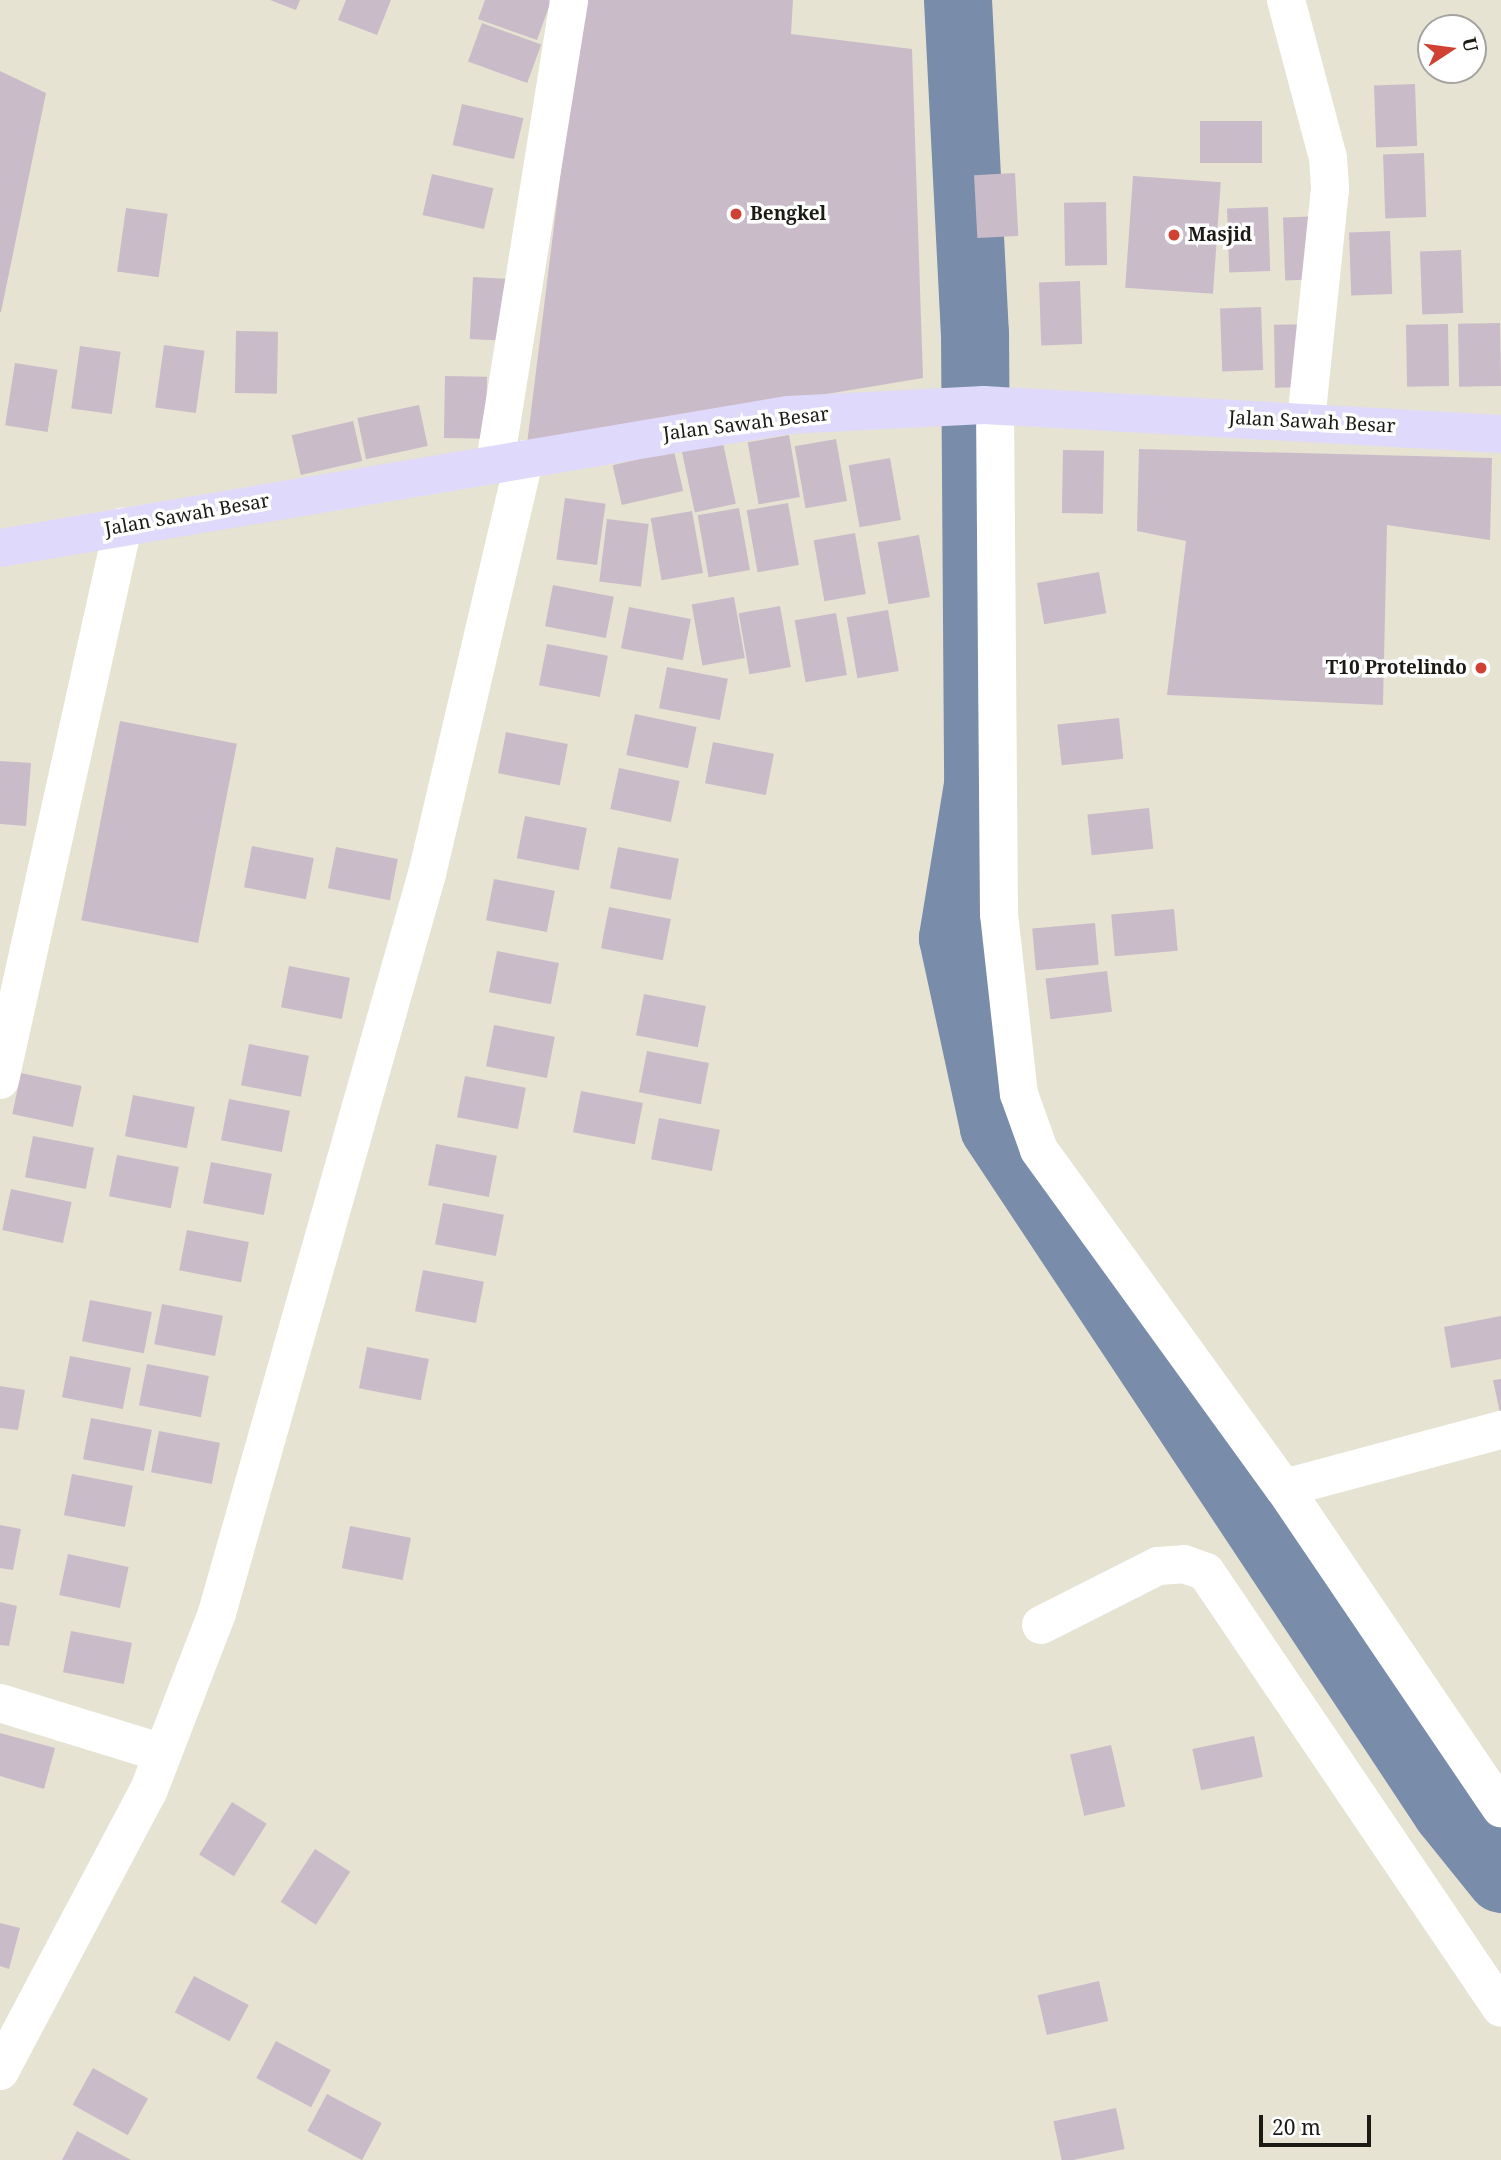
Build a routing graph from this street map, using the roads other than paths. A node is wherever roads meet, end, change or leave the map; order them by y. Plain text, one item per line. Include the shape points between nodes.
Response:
1 (1286, 0) edge
2 (566, 1) edge
3 (989, 406) junction
4 (1306, 420) junction
5 (1501, 434) edge
6 (510, 462) junction
7 (123, 526) junction
8 (0, 548) edge
9 (0, 1080) edge
10 (1501, 1430) edge
11 (1284, 1488) junction
12 (1041, 1625) dead end
13 (0, 1703) edge
14 (163, 1753) junction
15 (1501, 1809) edge
16 (1501, 2008) edge
17 (0, 2071) edge

1 - 4 street via 1328,158 1330,189
2 - 6 street
3 - 4 main road, Jalan Sawah Besar
3 - 6 main road, Jalan Sawah Besar via 788,415
3 - 11 street via 999,914 1019,1094 1039,1150
4 - 5 main road, Jalan Sawah Besar
6 - 7 main road, Jalan Sawah Besar
6 - 14 street via 437,835 217,1613
7 - 8 main road, Jalan Sawah Besar
7 - 9 street
10 - 11 street
11 - 15 street
12 - 16 street via 1158,1566 1184,1564 1206,1572
13 - 14 street
14 - 17 street via 102,1884

